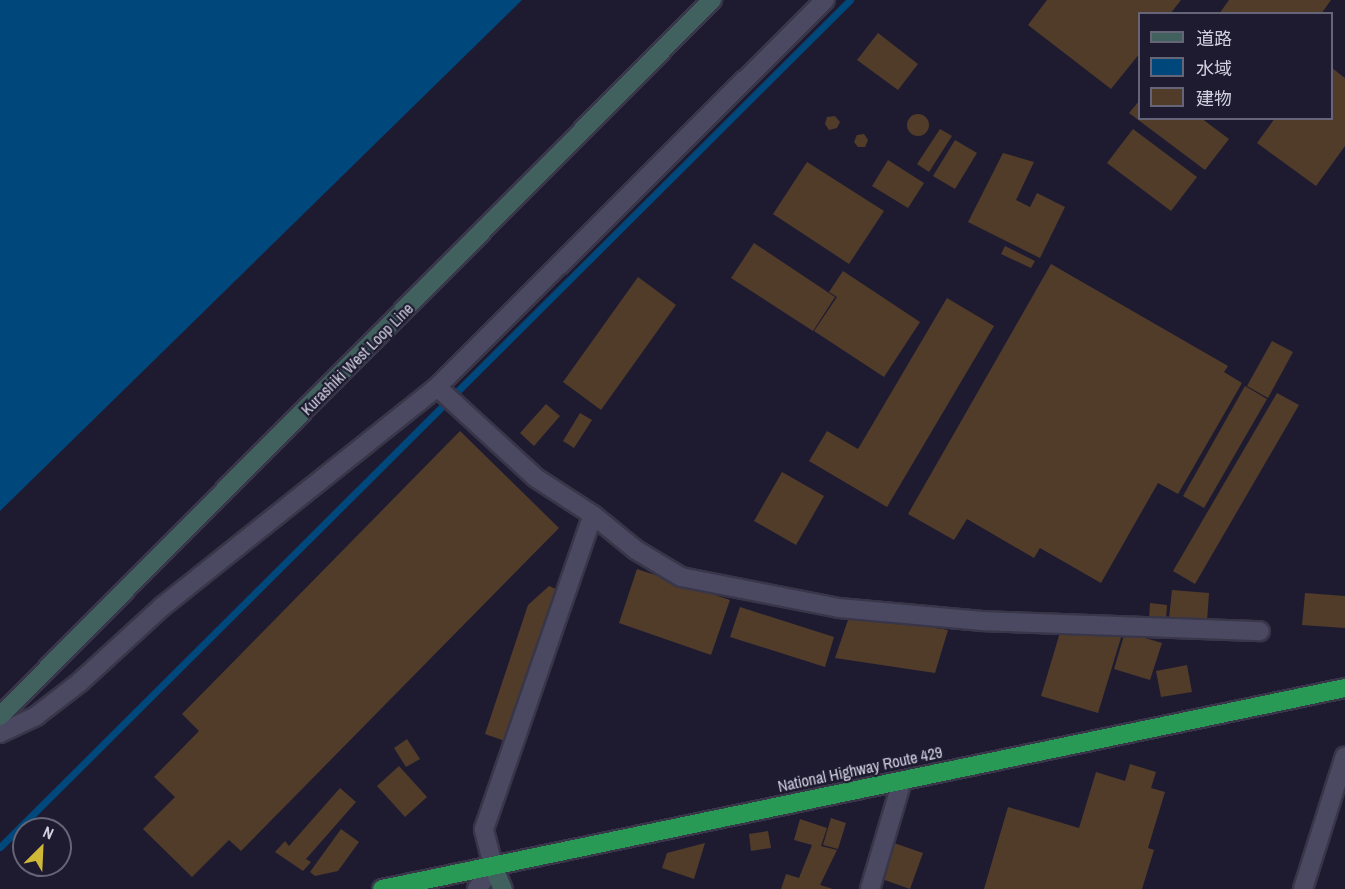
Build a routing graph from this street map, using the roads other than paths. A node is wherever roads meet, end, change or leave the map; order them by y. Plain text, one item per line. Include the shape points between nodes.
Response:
1 (712, 0) edge
2 (825, 0) edge
3 (445, 395) junction
4 (592, 515) junction
5 (1260, 632) dead end
6 (1345, 688) edge
7 (0, 716) edge
8 (0, 733) edge
9 (1345, 756) edge
10 (902, 781) junction
11 (493, 866) junction
12 (382, 889) edge
13 (477, 889) edge
14 (503, 889) edge
15 (870, 889) edge
16 (1303, 889) edge

1 - 7 main road, Kurashiki West Loop Line
2 - 3 street
3 - 4 street via 536,478
3 - 8 street via 163,606 80,682 36,716
4 - 5 street via 636,550 681,577 839,608 982,621
4 - 11 street via 484,829
6 - 10 highway, National Highway Route 429
9 - 16 street
10 - 11 highway, National Highway Route 429
10 - 15 street
11 - 12 highway, National Highway Route 429
11 - 13 street
11 - 14 main road

